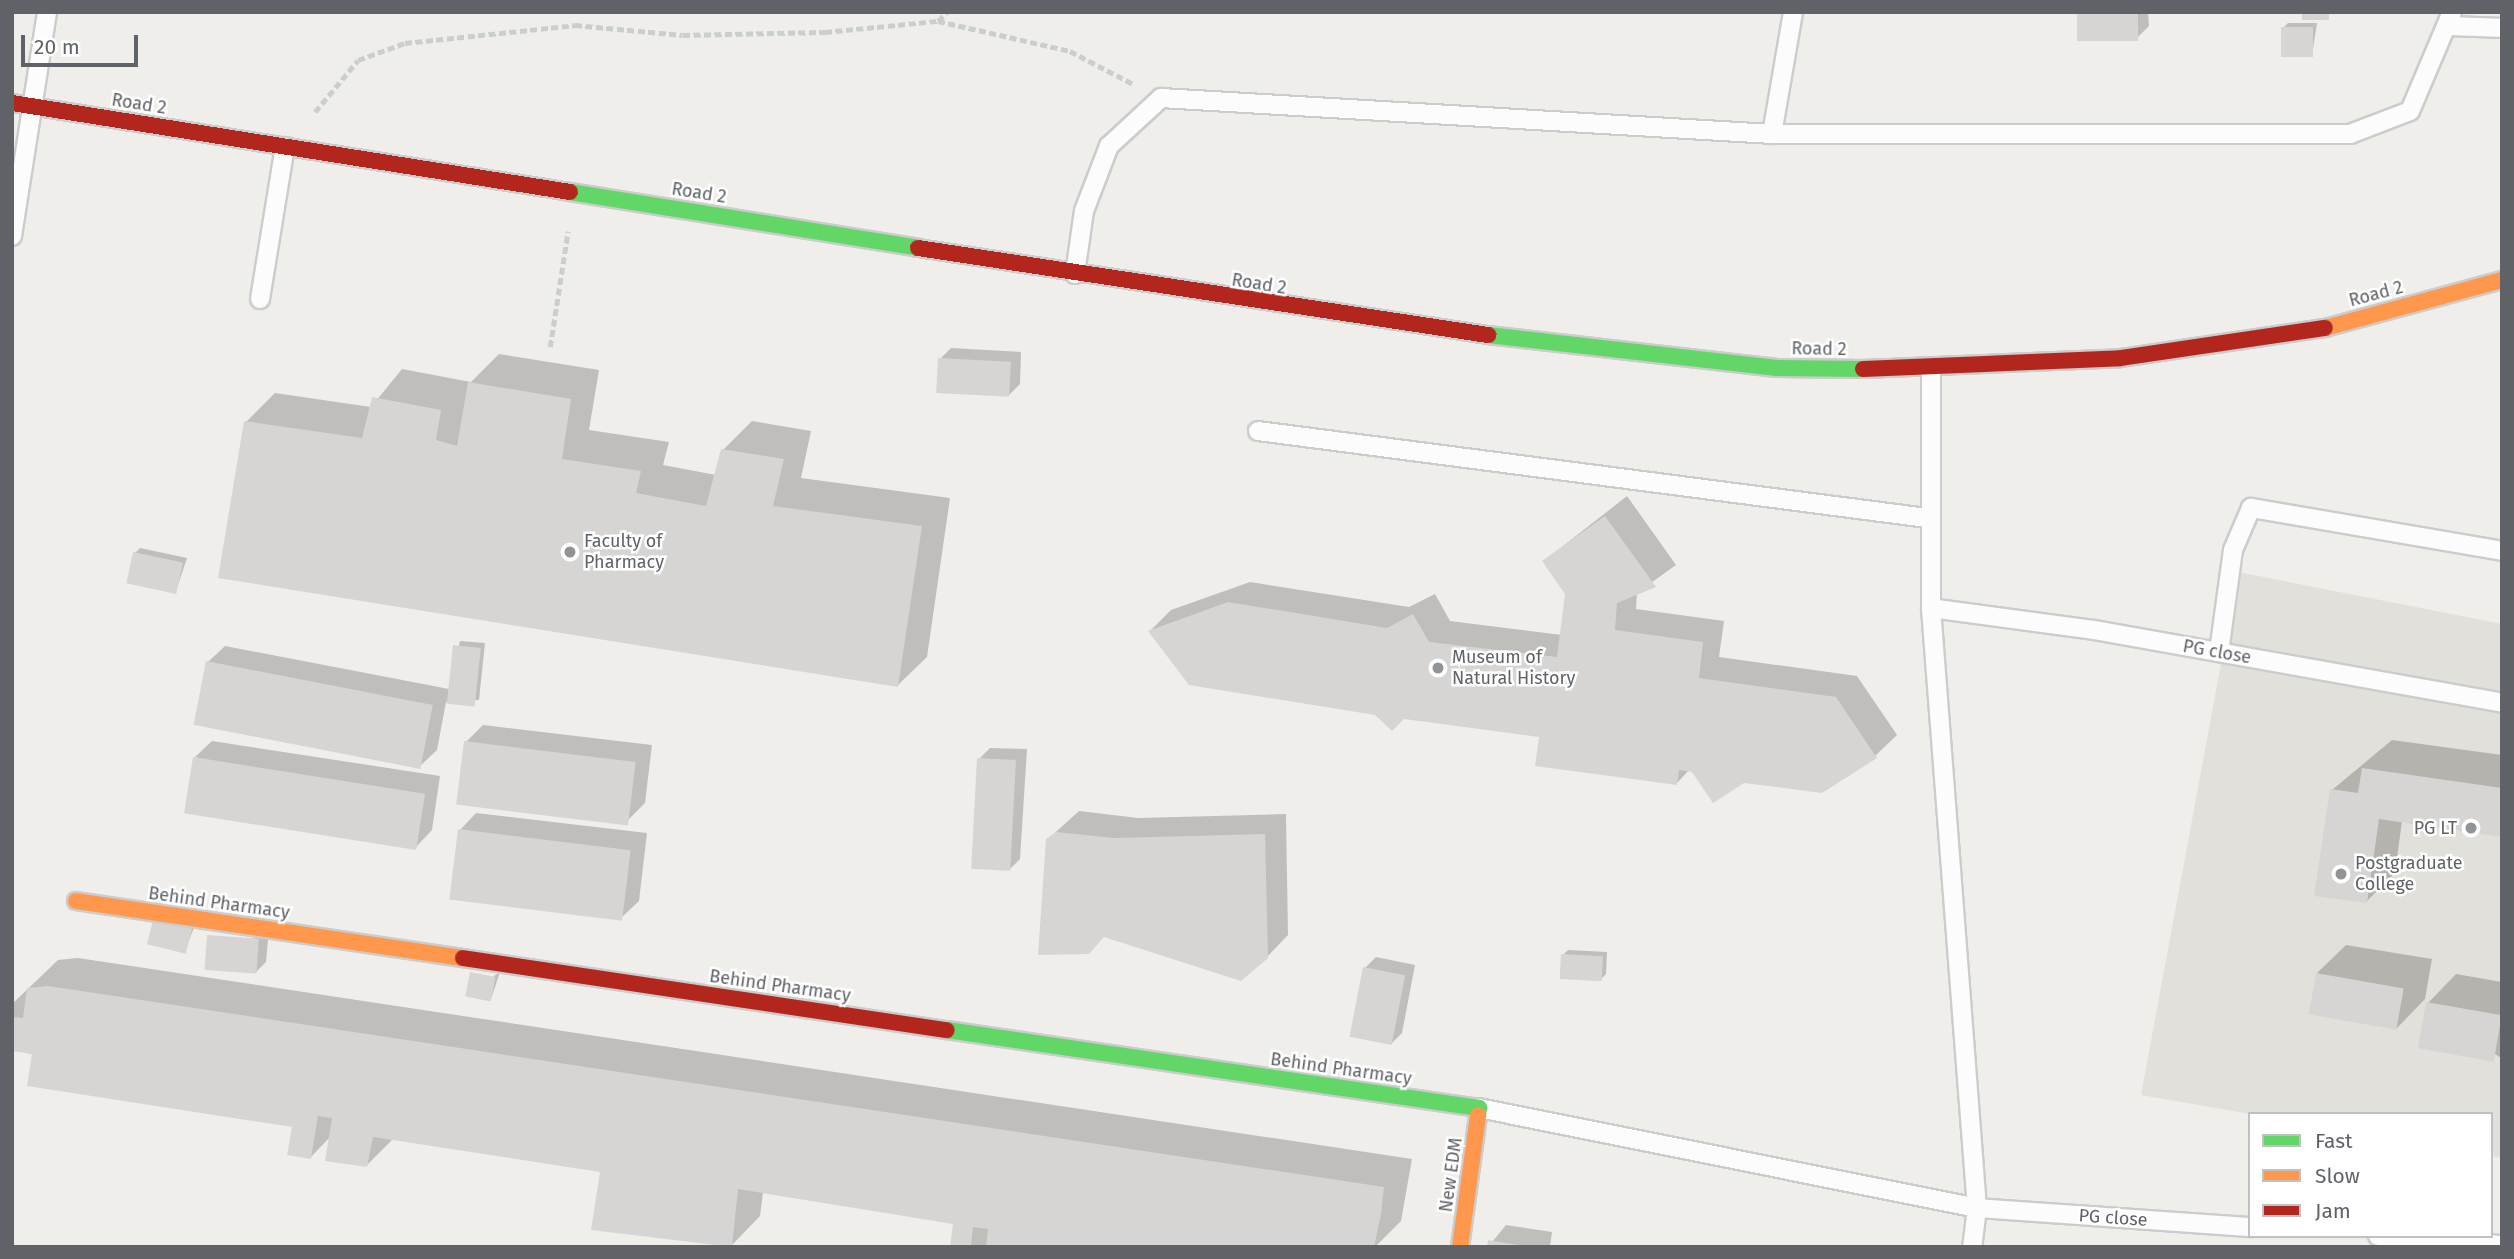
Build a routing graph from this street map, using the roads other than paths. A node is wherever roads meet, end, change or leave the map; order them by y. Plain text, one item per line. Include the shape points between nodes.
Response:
1 (47, 12) edge
2 (1793, 12) edge
3 (2451, 19) edge
4 (2502, 28) edge
5 (12, 103) edge
6 (31, 107) junction
7 (1772, 134) junction
8 (285, 147) junction
9 (12, 236) edge
10 (1075, 274) junction
11 (2502, 280) edge
12 (260, 299) dead end
13 (1931, 370) junction
14 (1258, 431) dead end
15 (1927, 517) junction
16 (2502, 551) edge
17 (1931, 608) junction
18 (2219, 652) junction
19 (2502, 704) edge
20 (76, 901) dead end
21 (1479, 1108) junction
22 (1977, 1208) junction
23 (2248, 1227) edge
24 (2406, 1238) edge
25 (2502, 1245) edge
26 (1460, 1247) edge
27 (1972, 1247) edge

1 - 6 lane
2 - 7 lane
3 - 4 lane
3 - 7 lane via 2410,111 2350,134
5 - 6 street, Road 2
6 - 8 street, Road 2
6 - 9 lane
7 - 10 lane via 1161,98 1109,146 1084,211
8 - 10 street, Road 2
8 - 12 lane
10 - 13 street, Road 2 via 1390,324 1777,368
11 - 13 street, Road 2 via 2330,327 2121,358
13 - 15 lane
14 - 15 lane
15 - 17 lane
16 - 18 lane via 2251,508 2233,550
17 - 18 lane, PG close
17 - 22 lane
18 - 19 lane, PG close
20 - 21 street, Behind Pharmacy
21 - 22 lane, PG close
21 - 26 street, New EDM
22 - 23 lane, PG close
22 - 27 lane
24 - 25 lane

